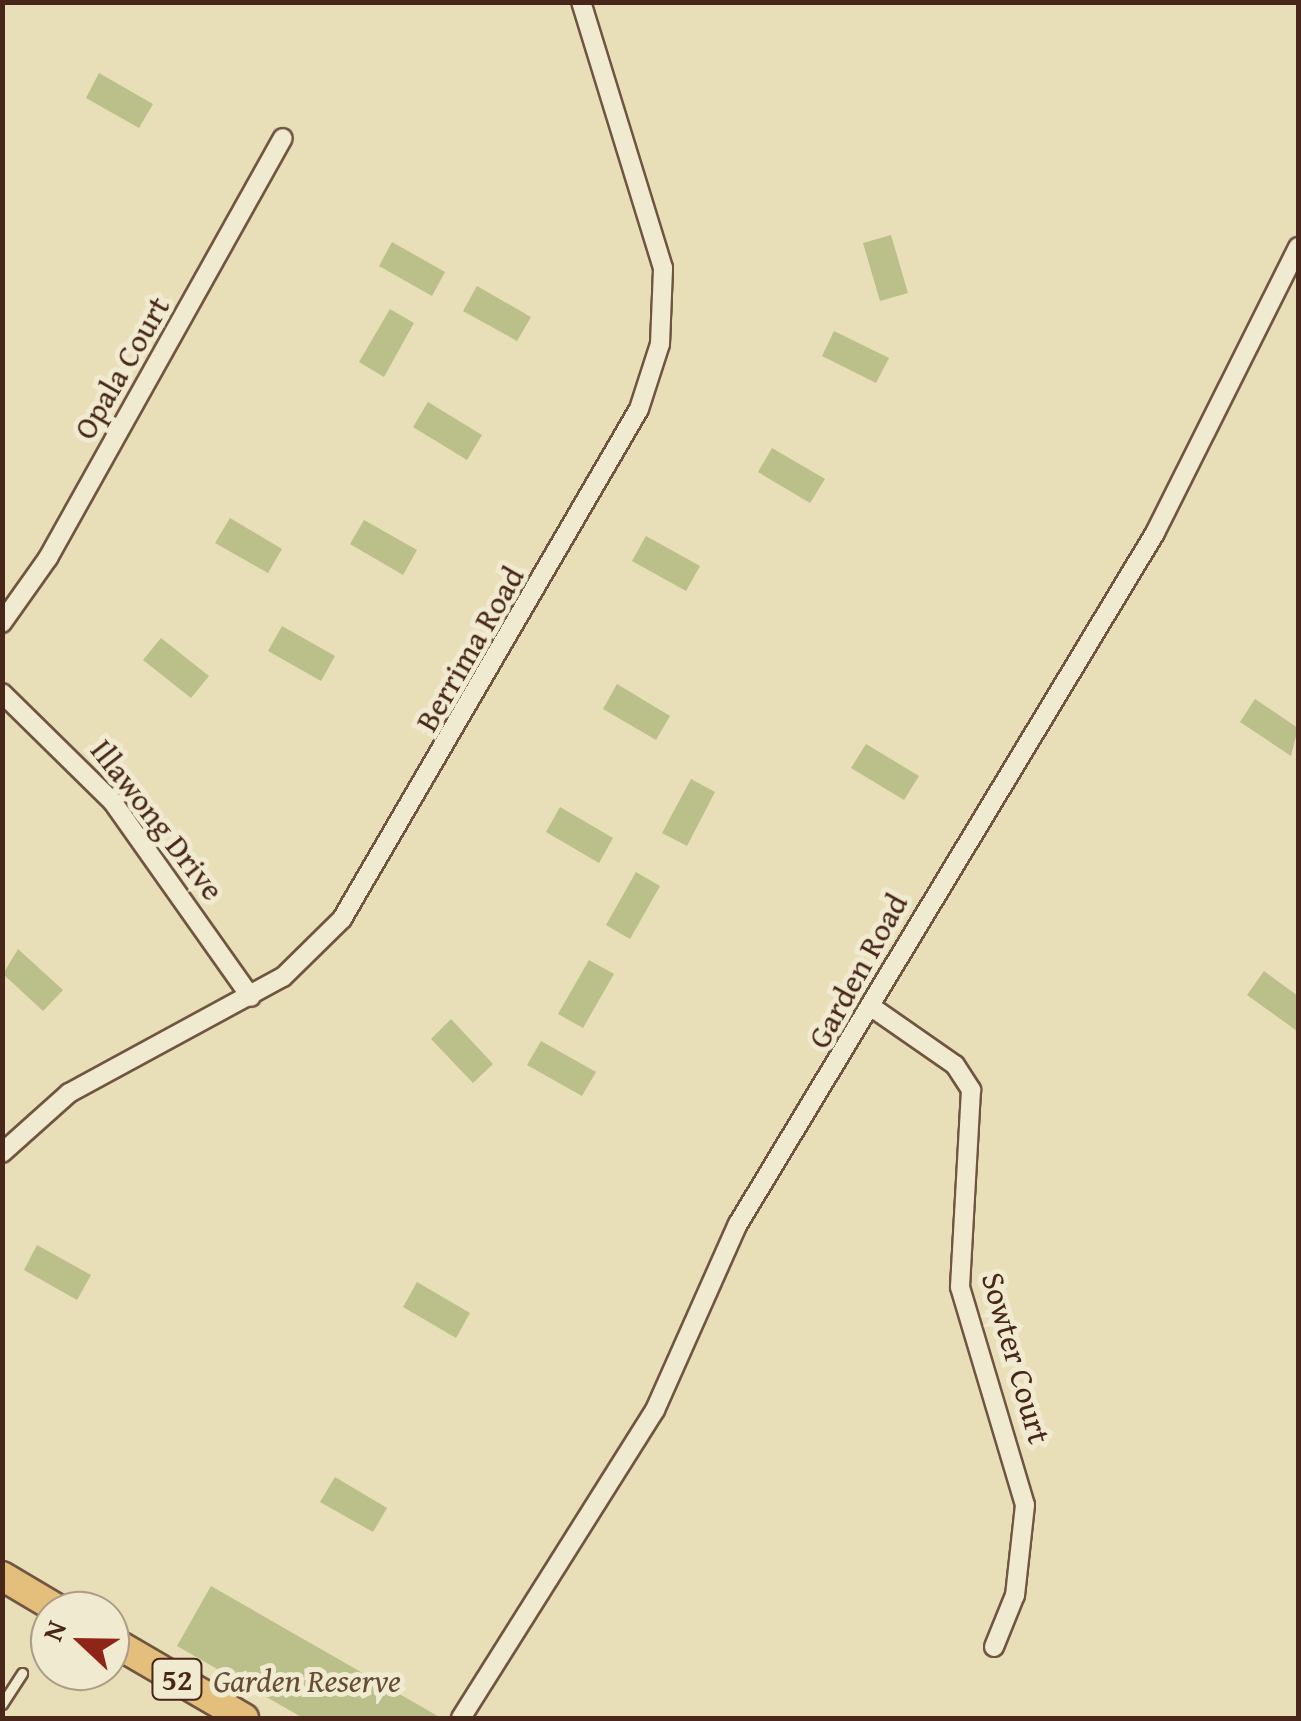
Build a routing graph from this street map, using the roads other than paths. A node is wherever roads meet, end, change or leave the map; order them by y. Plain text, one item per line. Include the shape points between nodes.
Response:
1 (581, 2) edge
2 (283, 138) dead end
3 (1298, 248) edge
4 (2, 623) edge
5 (2, 693) edge
6 (251, 997) junction
7 (873, 1008) junction
8 (2, 1153) edge
9 (2, 1576) edge
10 (30, 1593) edge
11 (994, 1647) dead end
12 (130, 1652) edge
13 (22, 1673) dead end
14 (2, 1704) edge
15 (244, 1718) edge
16 (462, 1718) edge

1 - 6 street, Berrima Road via 657,229 664,304 654,373 368,885 315,949
2 - 4 street, Opala Court via 48,558
3 - 7 street, Garden Road via 1155,533
5 - 6 street, Illawong Drive via 112,801
6 - 8 street, Berrima Road via 80,1086
7 - 11 street, Sowter Court via 956,1064 971,1090 960,1286 1025,1505 1015,1595
7 - 16 street, Garden Road via 738,1224 654,1410
9 - 10 main road
12 - 15 main road, 52
13 - 14 lane

